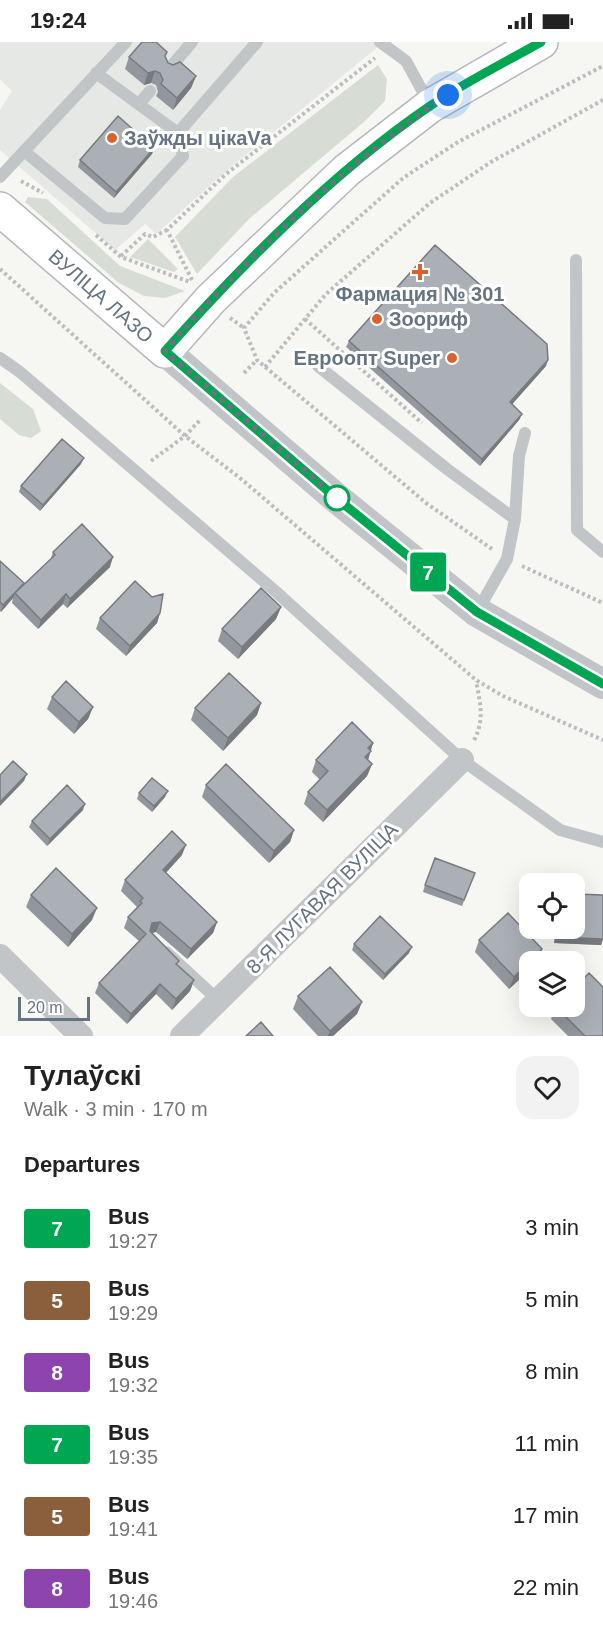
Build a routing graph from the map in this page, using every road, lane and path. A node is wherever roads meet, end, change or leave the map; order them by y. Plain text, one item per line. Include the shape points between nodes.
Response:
1 (126, 42) edge
2 (192, 42) edge
3 (257, 42) edge
4 (541, 42) edge
5 (385, 46) edge
6 (603, 66) edge
7 (169, 69) edge
8 (96, 73) junction
9 (150, 91) dead end
10 (603, 100) edge
11 (139, 104) junction
12 (430, 106) junction
13 (178, 133) junction
14 (24, 152) junction
15 (0, 177) edge
16 (0, 209) edge
17 (167, 230) junction
18 (121, 256) dead end
19 (576, 260) dead end
20 (0, 269) edge
21 (193, 283) dead end
22 (230, 318) dead end
23 (305, 319) junction
24 (244, 328) junction
25 (165, 351) junction
26 (0, 358) edge
27 (257, 360) junction
28 (265, 366) junction
29 (318, 366) dead end
30 (244, 373) dead end
31 (201, 419) dead end
32 (426, 427) dead end
33 (525, 433) dead end
34 (185, 436) junction
35 (137, 472) junction
36 (515, 519) junction
37 (603, 552) edge
38 (507, 559) junction
39 (603, 603) edge
40 (477, 612) junction
41 (476, 680) junction
42 (603, 684) edge
43 (603, 740) edge
44 (462, 760) junction
45 (603, 842) edge
46 (154, 940) edge
47 (0, 956) edge
48 (218, 1000) junction
49 (81, 1036) edge
50 (182, 1036) edge

1 - 8 lane
2 - 7 lane
3 - 13 lane
4 - 12 main road
5 - 12 lane via 406,61
5 - 17 path via 226,174
6 - 24 path via 458,142 403,178 273,293
8 - 11 lane
8 - 14 lane
9 - 11 lane
10 - 23 path via 491,162 430,203 326,294
11 - 13 lane
12 - 25 main road via 347,170 211,299
13 - 14 lane via 183,156 125,219 105,218
14 - 15 lane
16 - 25 main road, ВУЛІЦА ЛАЗО
17 - 18 path via 153,237 145,234
17 - 21 path
19 - 37 lane via 577,530
20 - 34 path
22 - 24 path
23 - 28 path
23 - 32 path
24 - 27 path
25 - 40 street, ВУЛІЦА ЛАЗО
26 - 35 lane
27 - 28 path
27 - 30 path
28 - 38 path via 426,503
29 - 36 lane
31 - 34 path
33 - 36 lane via 519,456
34 - 35 path
34 - 41 path
35 - 44 lane
36 - 38 lane
38 - 39 path
38 - 40 lane
40 - 42 street, ВУЛІЦА ЛАЗО
41 - 43 path
41 - 44 path via 482,714 478,733
44 - 45 lane via 560,830
44 - 48 street, 8-Я ЛУГАВАЯ ВУЛІЦА
46 - 48 lane
47 - 49 street
48 - 50 street, 8-Я ЛУГАВАЯ ВУЛІЦА

